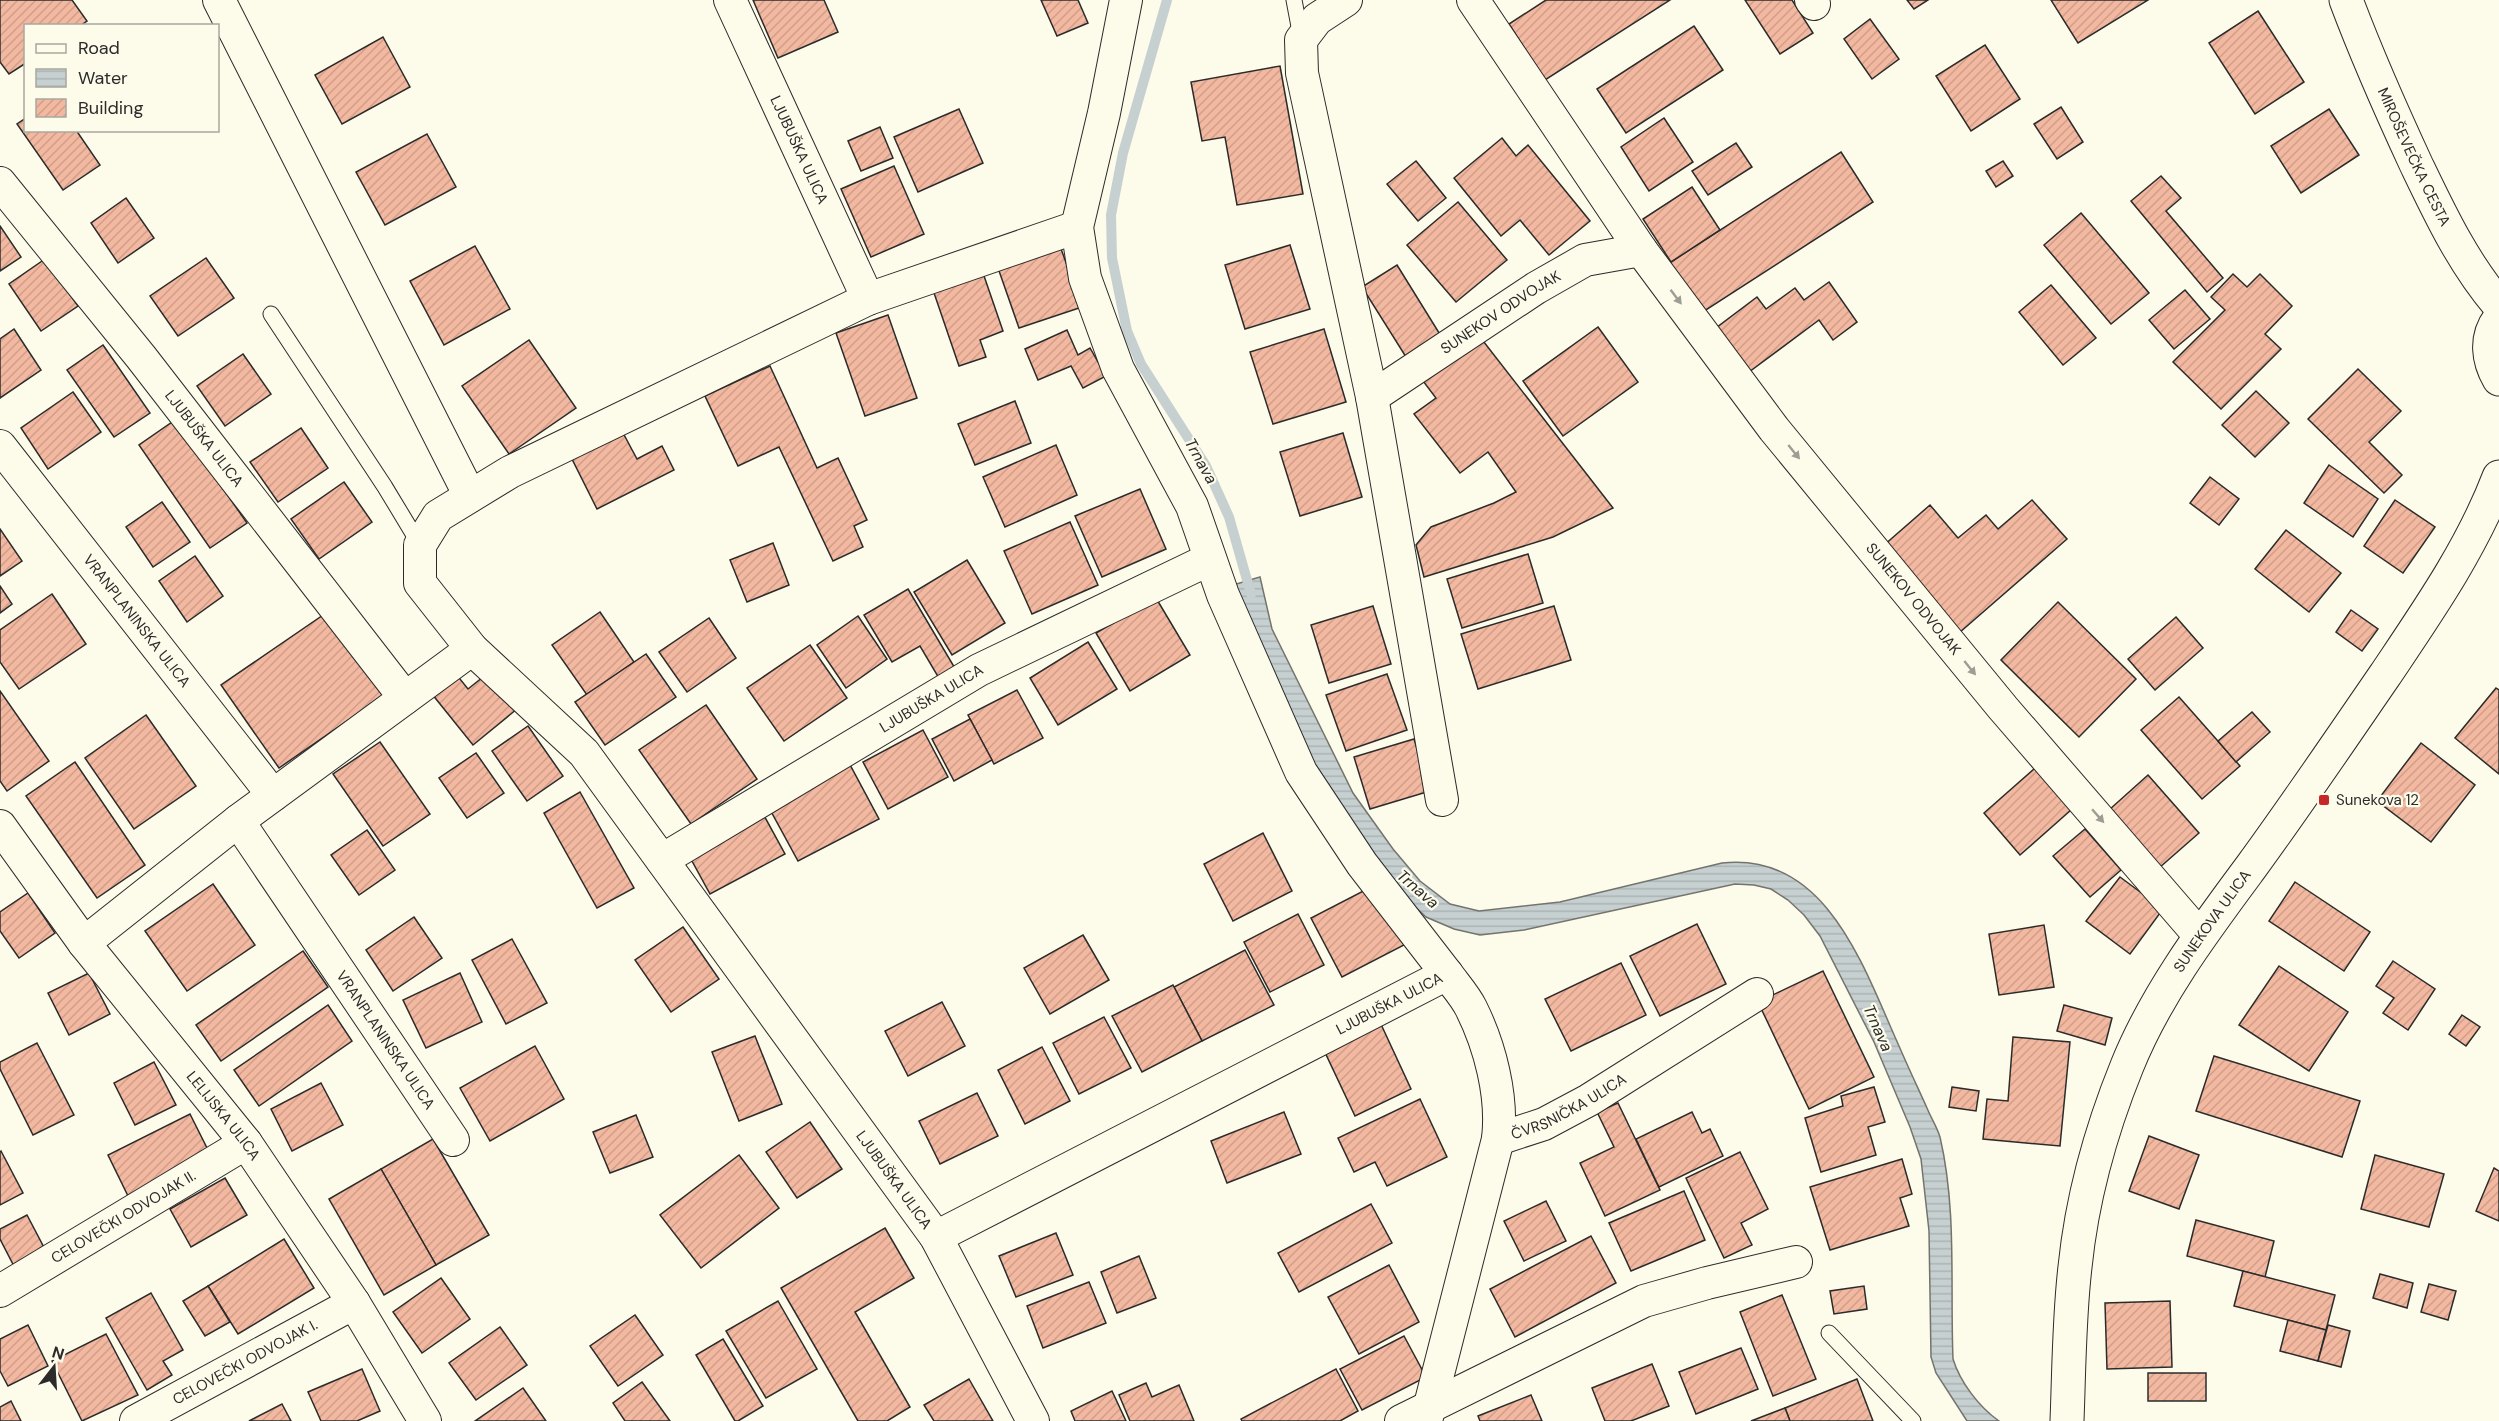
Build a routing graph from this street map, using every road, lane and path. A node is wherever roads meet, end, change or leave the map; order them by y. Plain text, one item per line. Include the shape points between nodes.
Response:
1 (219, 0) edge
2 (730, 0) edge
3 (1126, 0) edge
4 (1294, 0) edge
5 (1346, 0) edge
6 (1473, 0) edge
7 (2346, 0) edge
8 (1301, 39) junction
9 (0, 183) edge
10 (1077, 227) junction
11 (1641, 250) junction
12 (868, 299) junction
13 (2499, 305) edge
14 (271, 314) dead end
15 (2499, 319) edge
16 (2499, 380) edge
17 (1372, 397) junction
18 (0, 446) edge
19 (2499, 477) edge
20 (470, 496) junction
21 (420, 545) junction
22 (1210, 559) junction
23 (472, 649) junction
24 (405, 698) junction
25 (273, 795) junction
26 (1442, 800) dead end
27 (238, 821) junction
28 (0, 826) edge
29 (662, 860) junction
30 (2200, 936) junction
31 (84, 943) junction
32 (1447, 974) junction
33 (1757, 994) dead end
34 (1498, 1139) junction
35 (453, 1140) dead end
36 (246, 1143) junction
37 (936, 1237) junction
38 (1796, 1262) dead end
39 (0, 1290) edge
40 (354, 1303) junction
41 (1828, 1333) dead end
42 (1429, 1413) edge
43 (136, 1421) edge
44 (425, 1421) edge
45 (1033, 1421) edge
46 (1401, 1421) edge
47 (1913, 1421) edge
48 (2067, 1421) edge

1 - 20 street
2 - 12 street, LJUBUŠKA ULICA
3 - 10 street, LJUBUŠKA ULICA
4 - 8 lane
5 - 8 street via 1317,19
6 - 11 street, SUNEKOV ODVOJAK
7 - 13 main road, MIROŠEVEČKA CESTA via 2374,74 2442,219 2478,281
8 - 17 street via 1309,110
9 - 24 street, LJUBUŠKA ULICA via 141,357
10 - 12 street
10 - 22 street, LJUBUŠKA ULICA via 1085,278 1118,369 1191,506
11 - 17 street, SUNEKOV ODVOJAK via 1585,260
11 -> 30 street, SUNEKOV ODVOJAK via 1774,429 2003,708
12 - 20 street via 510,472
14 - 21 lane
15 - 16 main road via 2489,344 2491,363
17 - 26 street
18 - 25 street, VRANPLANINSKA ULICA
19 - 30 main road, SUNEKOVA ULICA via 2450,578 2296,804
20 - 21 street via 438,516
21 - 23 street, LJUBUŠKA ULICA via 420,583
22 - 29 street, LJUBUŠKA ULICA via 979,670
22 - 32 street, LJUBUŠKA ULICA via 1301,772 1362,864
23 - 24 street
23 - 29 street, LJUBUŠKA ULICA via 584,753
24 - 25 street
25 - 27 street
27 - 31 street
27 - 35 street, VRANPLANINSKA ULICA
28 - 31 street, LELIJSKA ULICA
29 - 37 street, LJUBUŠKA ULICA
30 - 48 main road, SUNEKOVA ULICA via 2154,1011 2127,1065 2090,1178 2075,1266
31 - 36 street, LELIJSKA ULICA
32 - 34 street, ČVRSNIČKA ULICA via 1470,1005 1491,1063
32 - 37 street, LJUBUŠKA ULICA
33 - 34 street, ČVRSNIČKA ULICA via 1589,1100 1544,1124
34 - 42 street
36 - 39 street, CELOVEČKI ODVOJAK II.
36 - 40 street, LELIJSKA ULICA
37 - 45 street, LJUBUŠKA ULICA
38 - 42 street via 1644,1300
40 - 43 street, CELOVEČKI ODVOJAK I.
40 - 44 street, LELIJSKA ULICA
41 - 47 lane
42 - 46 street

